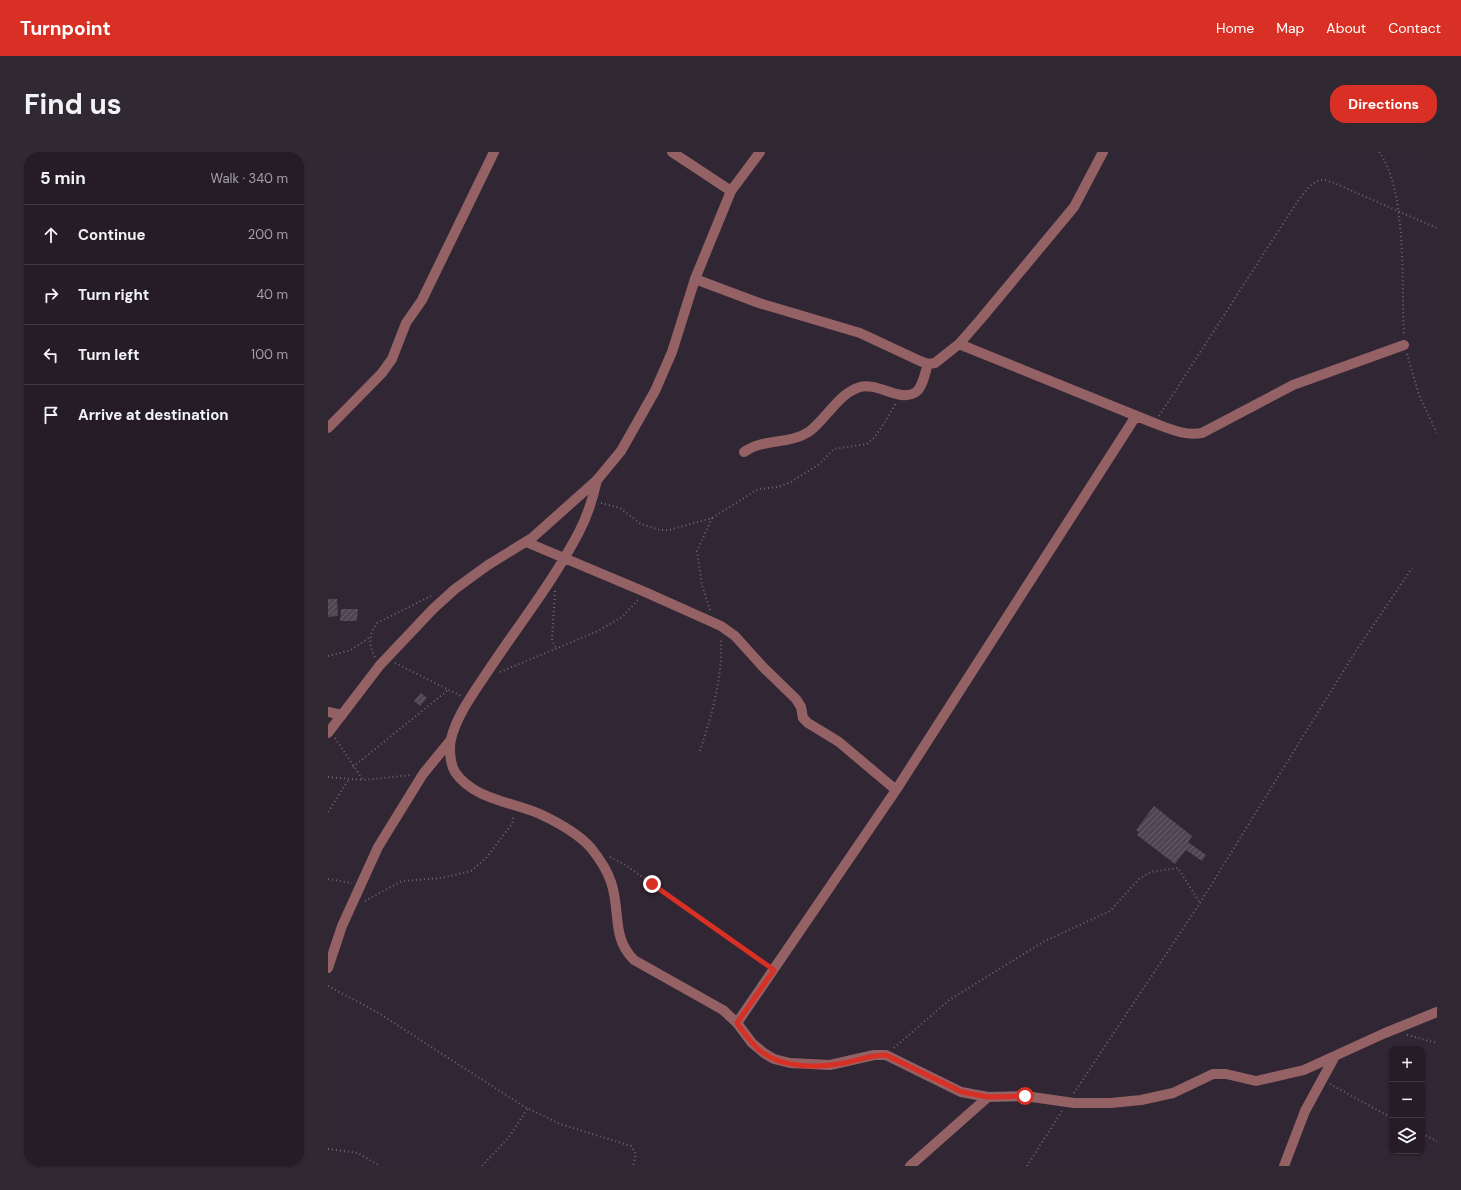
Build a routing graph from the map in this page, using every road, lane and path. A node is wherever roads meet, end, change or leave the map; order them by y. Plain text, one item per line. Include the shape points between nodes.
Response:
1 (494, 152) edge
2 (672, 152) edge
3 (760, 152) edge
4 (1103, 152) edge
5 (1379, 152) edge
6 (731, 191) junction
7 (1398, 211) junction
8 (1437, 228) edge
9 (695, 279) junction
10 (959, 344) junction
11 (1404, 345) junction
12 (928, 364) junction
13 (900, 395) junction
14 (1136, 416) junction
15 (1154, 423) junction
16 (328, 428) edge
17 (1437, 433) edge
18 (744, 452) dead end
19 (597, 480) junction
20 (592, 502) junction
21 (712, 518) junction
22 (526, 542) junction
23 (564, 558) junction
24 (1412, 568) dead end
25 (552, 578) junction
26 (645, 592) junction
27 (435, 595) dead end
28 (717, 625) junction
29 (370, 637) junction
30 (557, 648) junction
31 (328, 656) edge
32 (383, 662) junction
33 (481, 681) junction
34 (448, 690) junction
35 (469, 700) junction
36 (328, 712) edge
37 (342, 715) junction
38 (329, 732) edge
39 (450, 741) junction
40 (700, 751) dead end
41 (354, 767) junction
42 (423, 774) junction
43 (328, 777) edge
44 (348, 779) junction
45 (362, 780) junction
46 (896, 790) junction
47 (516, 806) junction
48 (328, 812) edge
49 (590, 847) junction
50 (328, 879) edge
51 (361, 885) junction
52 (1200, 903) junction
53 (350, 910) junction
54 (328, 968) edge
55 (774, 970) junction
56 (328, 986) edge
57 (1437, 1012) edge
58 (737, 1023) junction
59 (1390, 1031) junction
60 (1437, 1043) edge
61 (886, 1055) junction
62 (1335, 1056) junction
63 (1322, 1080) junction
64 (988, 1097) junction
65 (1067, 1102) junction
66 (528, 1108) junction
67 (1389, 1116) edge
68 (1425, 1136) edge
69 (1437, 1142) edge
70 (328, 1150) edge
71 (380, 1166) edge
72 (482, 1166) edge
73 (633, 1166) edge
74 (910, 1166) edge
75 (1027, 1166) edge
76 (1284, 1166) edge

1 - 16 street via 422,300 406,323 392,359 382,373
2 - 6 street
3 - 6 street
4 - 10 street via 1074,207
5 - 7 path via 1391,178
6 - 9 street
7 - 8 path
7 - 11 path
7 - 15 path via 1334,183 1322,180 1309,187
9 - 12 street via 758,303 860,333
9 - 19 street via 672,352 655,391 621,451
10 - 12 street via 935,363
10 - 14 street
11 - 15 street via 1293,385 1202,433 1182,433
11 - 17 path via 1419,395
12 - 13 street via 917,392
13 - 18 street via 870,386 861,387 847,394 810,431 798,437 751,447
13 - 21 path via 885,422 867,444 834,449 818,465 791,482 778,487 758,489
14 - 15 street
14 - 46 street
19 - 20 street
19 - 22 street
20 - 21 path via 620,508 641,524 660,530 669,530
20 - 23 street
21 - 28 path via 697,551 702,585
22 - 23 street
22 - 32 street via 488,564 455,588
23 - 25 street
23 - 26 street
24 - 52 path via 1354,654
25 - 30 path via 556,597 552,639
25 - 33 street
26 - 28 street
26 - 30 path via 628,612 616,621
27 - 29 path via 377,623
28 - 40 path via 722,649 719,683
28 - 46 street via 735,636 790,692 808,723 839,742
29 - 31 path via 351,650
29 - 32 path via 373,653
30 - 33 path
32 - 34 path
32 - 37 street
33 - 35 street
34 - 35 path
34 - 41 path
35 - 39 street
36 - 37 street
37 - 38 street
38 - 41 path
39 - 42 street
39 - 47 street via 452,763 462,779 486,794
41 - 45 path
42 - 45 path
42 - 51 street via 378,847
43 - 44 path
44 - 45 path
44 - 48 path
46 - 55 street
47 - 49 street via 561,825
47 - 53 path via 512,824 483,862 471,871 442,878 402,881
49 - 55 path via 624,864
49 - 58 street via 612,883 618,933 626,952 634,960 723,1010
50 - 51 path
51 - 53 street
52 - 61 path via 1178,868 1152,872 1139,879 1110,911 1043,942 949,1000
52 - 65 path
53 - 54 street
55 - 58 street
56 - 66 path via 377,1012
57 - 59 street
58 - 61 street via 752,1043 764,1053 790,1063 830,1065 874,1055
59 - 60 path
59 - 62 street
61 - 64 street via 962,1092
62 - 63 street
62 - 65 street via 1304,1070 1256,1081 1226,1074 1213,1074 1172,1093 1141,1100 1110,1103
63 - 67 path
63 - 76 street via 1305,1111
64 - 65 street via 1025,1096
64 - 74 street
65 - 75 path
66 - 72 path via 509,1137
66 - 73 path via 560,1124 631,1146 636,1154
68 - 69 path
70 - 71 path via 358,1153

